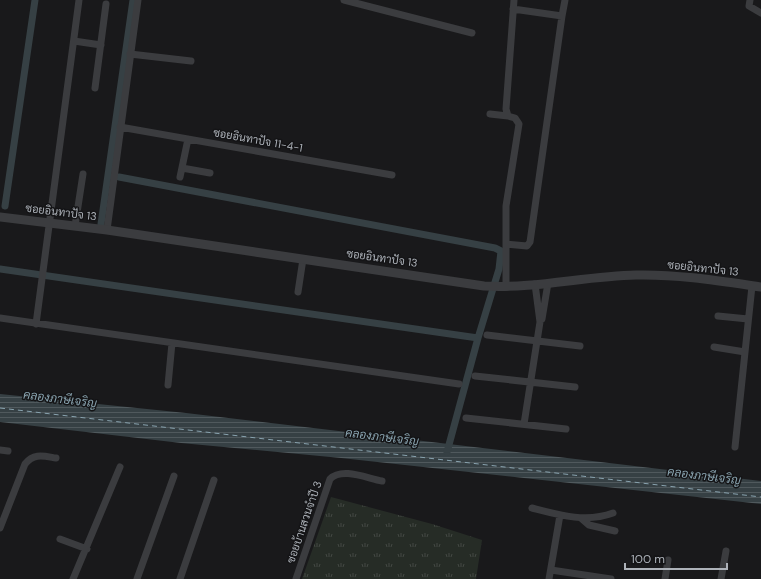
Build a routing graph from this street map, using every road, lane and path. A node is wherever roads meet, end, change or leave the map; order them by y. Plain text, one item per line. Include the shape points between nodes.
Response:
1 (79, 0) edge
2 (138, 0) edge
3 (344, 0) edge
4 (514, 0) edge
5 (565, 0) edge
6 (750, 0) edge
7 (355, 1) edge
8 (106, 4) dead end
9 (513, 9) junction
10 (761, 13) edge
11 (562, 16) junction
12 (472, 34) dead end
13 (74, 41) junction
14 (101, 45) junction
15 (130, 54) junction
16 (191, 61) dead end
17 (95, 88) dead end
18 (490, 114) dead end
19 (508, 116) junction
20 (120, 127) junction
21 (188, 139) junction
22 (182, 168) junction
23 (210, 173) dead end
24 (83, 174) dead end
25 (392, 175) dead end
26 (180, 177) dead end
27 (0, 217) edge
28 (49, 222) junction
29 (75, 226) junction
30 (107, 230) junction
31 (506, 244) junction
32 (303, 259) junction
33 (548, 283) junction
34 (536, 284) junction
35 (499, 286) junction
36 (757, 286) edge
37 (298, 292) dead end
38 (718, 316) dead end
39 (0, 318) edge
40 (748, 319) junction
41 (540, 322) junction
42 (36, 324) junction
43 (487, 335) dead end
44 (537, 340) junction
45 (172, 343) junction
46 (580, 346) dead end
47 (714, 347) dead end
48 (745, 352) junction
49 (475, 376) dead end
50 (530, 383) junction
51 (459, 384) dead end
52 (168, 385) dead end
53 (575, 387) dead end
54 (466, 418) dead end
55 (524, 424) junction
56 (566, 430) dead end
57 (735, 447) dead end
58 (0, 450) edge
59 (8, 451) dead end
60 (56, 458) dead end
61 (120, 467) dead end
62 (174, 476) dead end
63 (214, 480) dead end
64 (382, 481) dead end
65 (532, 508) dead end
66 (613, 513) dead end
67 (560, 515) junction
68 (582, 518) junction
69 (0, 528) edge
70 (615, 531) dead end
71 (60, 539) dead end
72 (87, 549) junction
73 (726, 551) dead end
74 (668, 560) dead end
75 (551, 570) junction
76 (74, 579) edge
77 (137, 579) edge
78 (180, 579) edge
79 (296, 579) edge
80 (549, 579) edge
81 (612, 579) edge
82 (665, 579) edge
83 (721, 579) edge

1 - 13 street
2 - 15 street
3 - 7 street
4 - 9 street
5 - 11 street
6 - 10 street via 749,6
7 - 12 street
8 - 14 street
9 - 11 street
9 - 19 street via 506,109
11 - 31 street via 530,242 527,246
13 - 14 street
13 - 28 street
14 - 17 street
15 - 16 street
15 - 20 street
18 - 19 street
19 - 31 street via 515,118 519,124 506,206
20 - 21 street, ซอยอินทาปัจ 11-4-1
20 - 30 street
21 - 22 street
21 - 25 street, ซอยอินทาปัจ 11-4-1
22 - 23 street
22 - 26 street
24 - 29 street
27 - 28 street, ซอยอินทาปัจ 13
28 - 29 street, ซอยอินทาปัจ 13
28 - 42 street
29 - 30 street, ซอยอินทาปัจ 13
30 - 32 street, ซอยอินทาปัจ 13
31 - 35 street
32 - 35 street, ซอยอินทาปัจ 13
32 - 37 street
33 - 34 street, ซอยอินทาปัจ 13
33 - 36 street, ซอยอินทาปัจ 13 via 636,275
33 - 41 street
34 - 35 street, ซอยอินทาปัจ 13
34 - 41 street
36 - 40 street
38 - 40 street
39 - 42 street
40 - 48 street
41 - 44 street
42 - 45 street
43 - 44 street
44 - 46 street
44 - 50 street
45 - 51 street
45 - 52 street
47 - 48 street
48 - 57 street
49 - 50 street
50 - 53 street
50 - 55 street
54 - 55 street
55 - 56 street
58 - 59 street
60 - 69 street via 38,455 27,461
61 - 72 street
62 - 77 street
63 - 78 street
64 - 79 street, ซอยบ้านสวนจำปี 3 via 342,472 330,479
65 - 67 street
66 - 68 street via 601,517
67 - 68 street
67 - 75 street
68 - 70 street via 589,525
71 - 72 street
72 - 76 street
73 - 83 street
74 - 82 street
75 - 80 street
75 - 81 street

